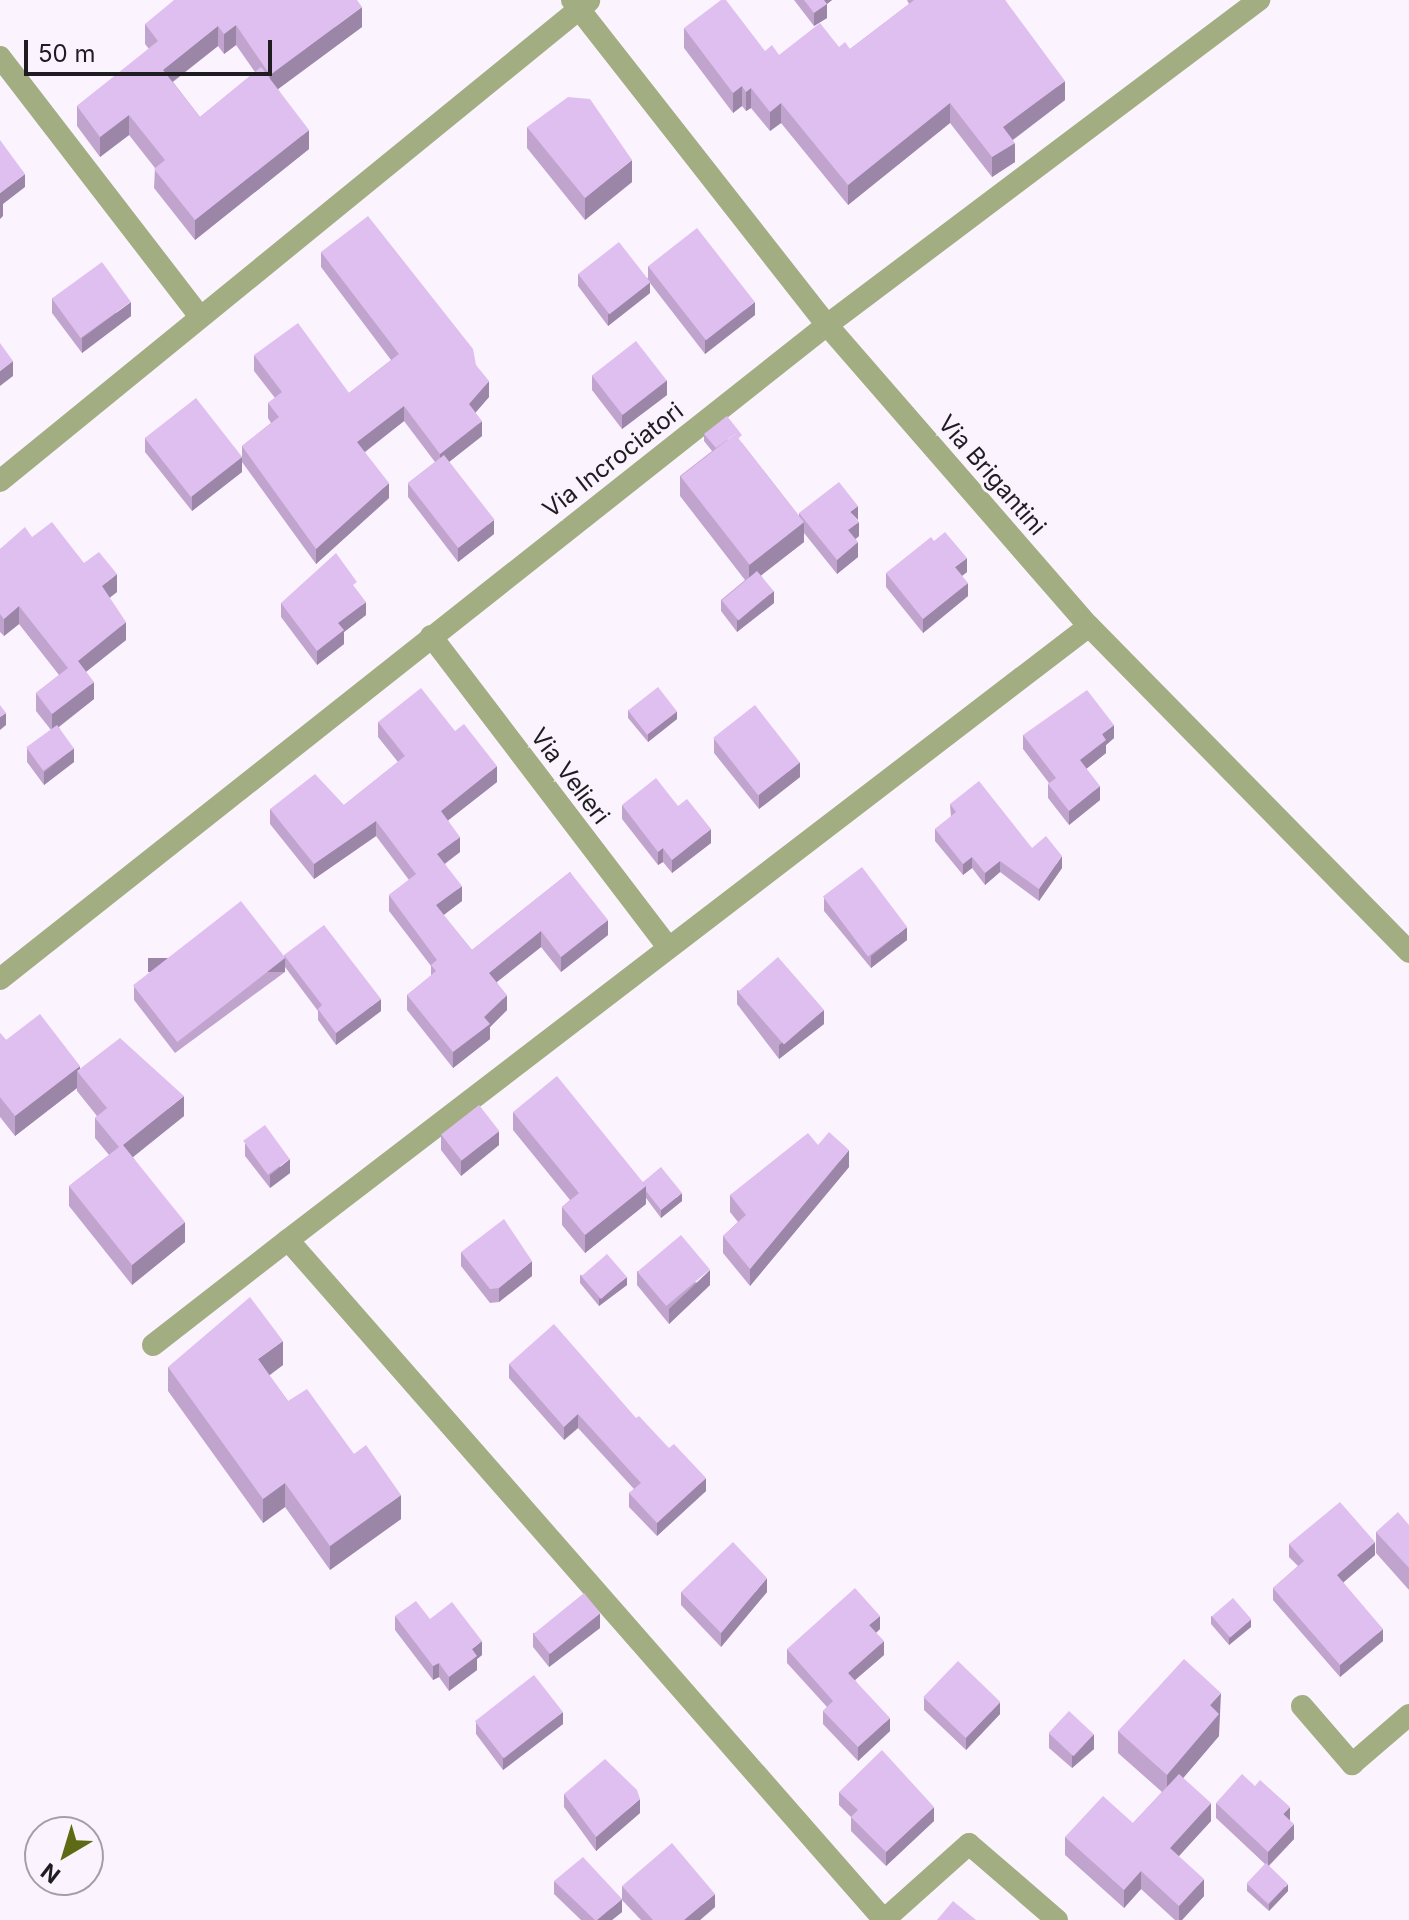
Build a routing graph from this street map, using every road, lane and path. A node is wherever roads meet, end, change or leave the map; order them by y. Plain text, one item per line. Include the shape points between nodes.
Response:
1 (1259, 0) edge
2 (580, 3) edge
3 (0, 57) edge
4 (200, 317) junction
5 (827, 325) junction
6 (0, 481) edge
7 (1089, 626) junction
8 (431, 636) junction
9 (668, 947) junction
10 (1409, 952) edge
11 (0, 979) edge
12 (288, 1240) junction
13 (153, 1345) dead end
14 (1302, 1706) dead end
15 (1409, 1715) edge
16 (1057, 1920) edge

1 - 5 street, Via Incrociatori
2 - 4 street
2 - 5 street, Via Brigantini
3 - 4 street
4 - 6 street
5 - 7 street, Via Brigantini
5 - 8 street, Via Incrociatori
7 - 9 street
7 - 10 street, Via Brigantini
8 - 9 street, Via Velieri
8 - 11 street, Via Incrociatori
9 - 12 street
12 - 13 street
12 - 16 street via 884,1920 969,1844
14 - 15 street via 1352,1764

